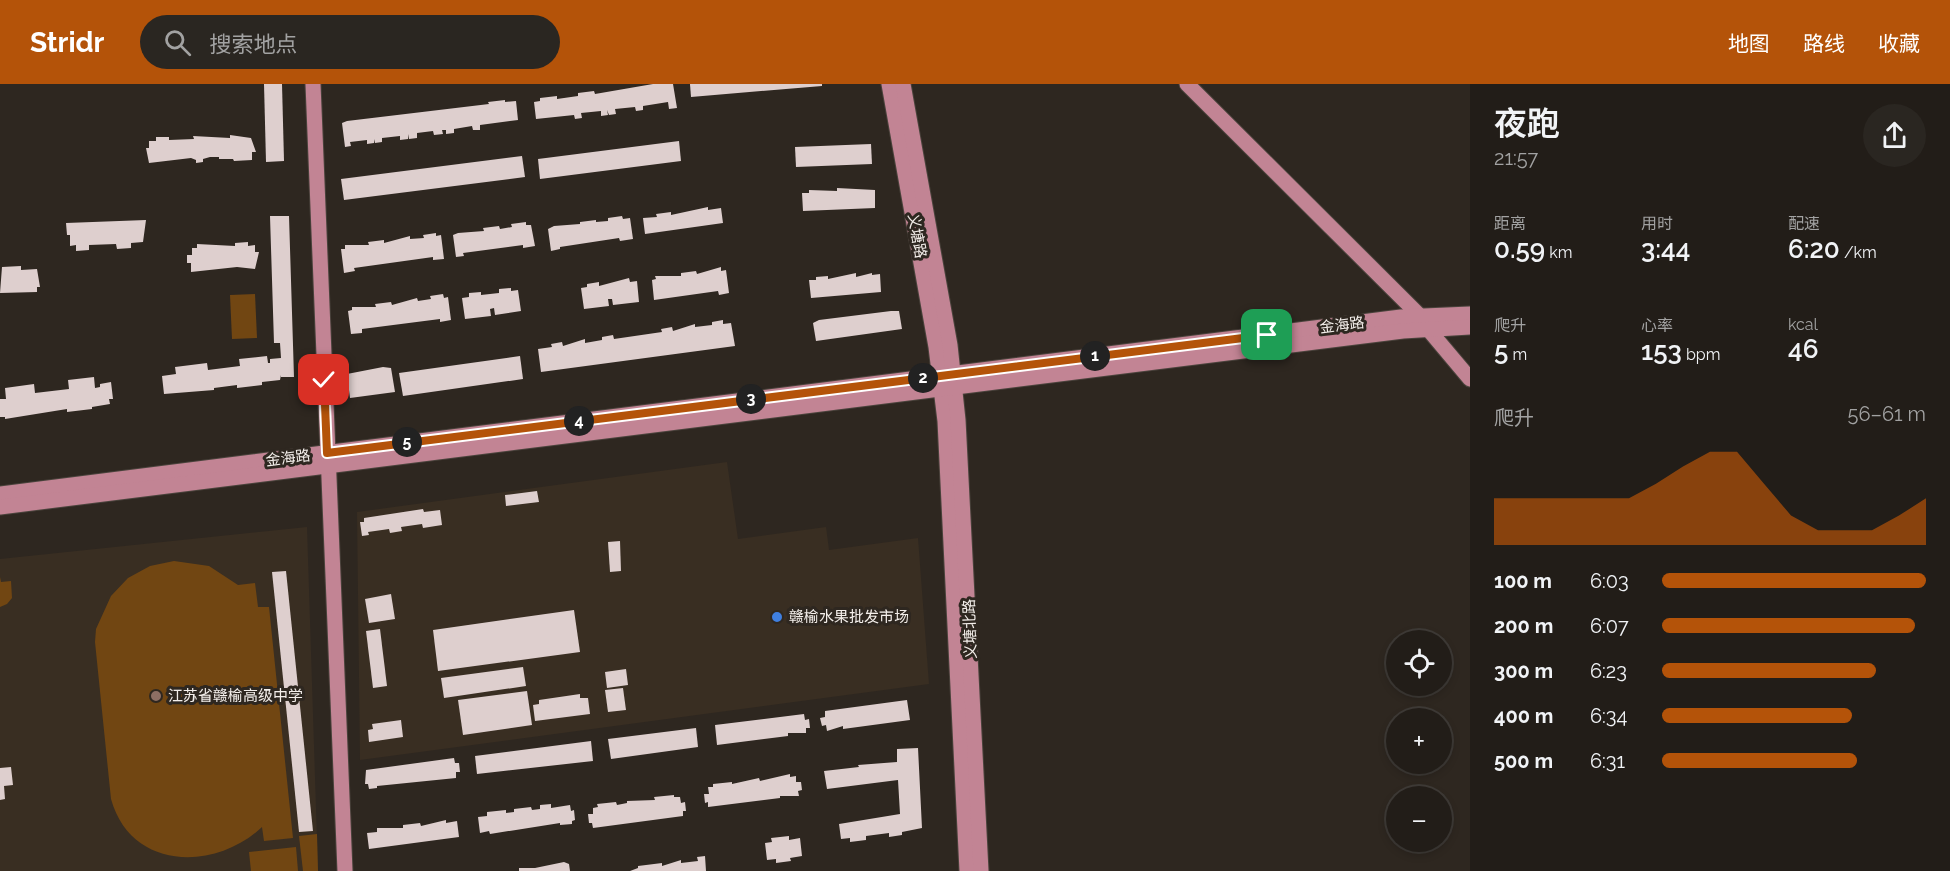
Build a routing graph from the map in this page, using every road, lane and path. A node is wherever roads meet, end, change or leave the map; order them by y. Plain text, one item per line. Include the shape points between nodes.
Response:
1 (313, 84) edge
2 (889, 84) edge
3 (903, 84) edge
4 (1187, 84) edge
5 (1470, 314) edge
6 (1424, 323) junction
7 (1470, 327) edge
8 (1470, 379) edge
9 (947, 381) junction
10 (327, 459) junction
11 (0, 494) edge
12 (0, 507) edge
13 (345, 871) edge
14 (968, 871) edge
15 (981, 871) edge

1 - 10 main road
2 - 9 main road, 义塘路
3 - 9 main road, 义塘路
4 - 6 main road
5 - 6 main road, 金海路
6 - 7 main road, 金海路
6 - 8 main road
6 - 9 main road, 金海路
9 - 10 main road, 金海路
9 - 14 main road, 义塘北路
9 - 15 main road, 义塘北路 via 966,543
10 - 11 main road, 金海路
10 - 12 main road, 金海路
10 - 13 main road

